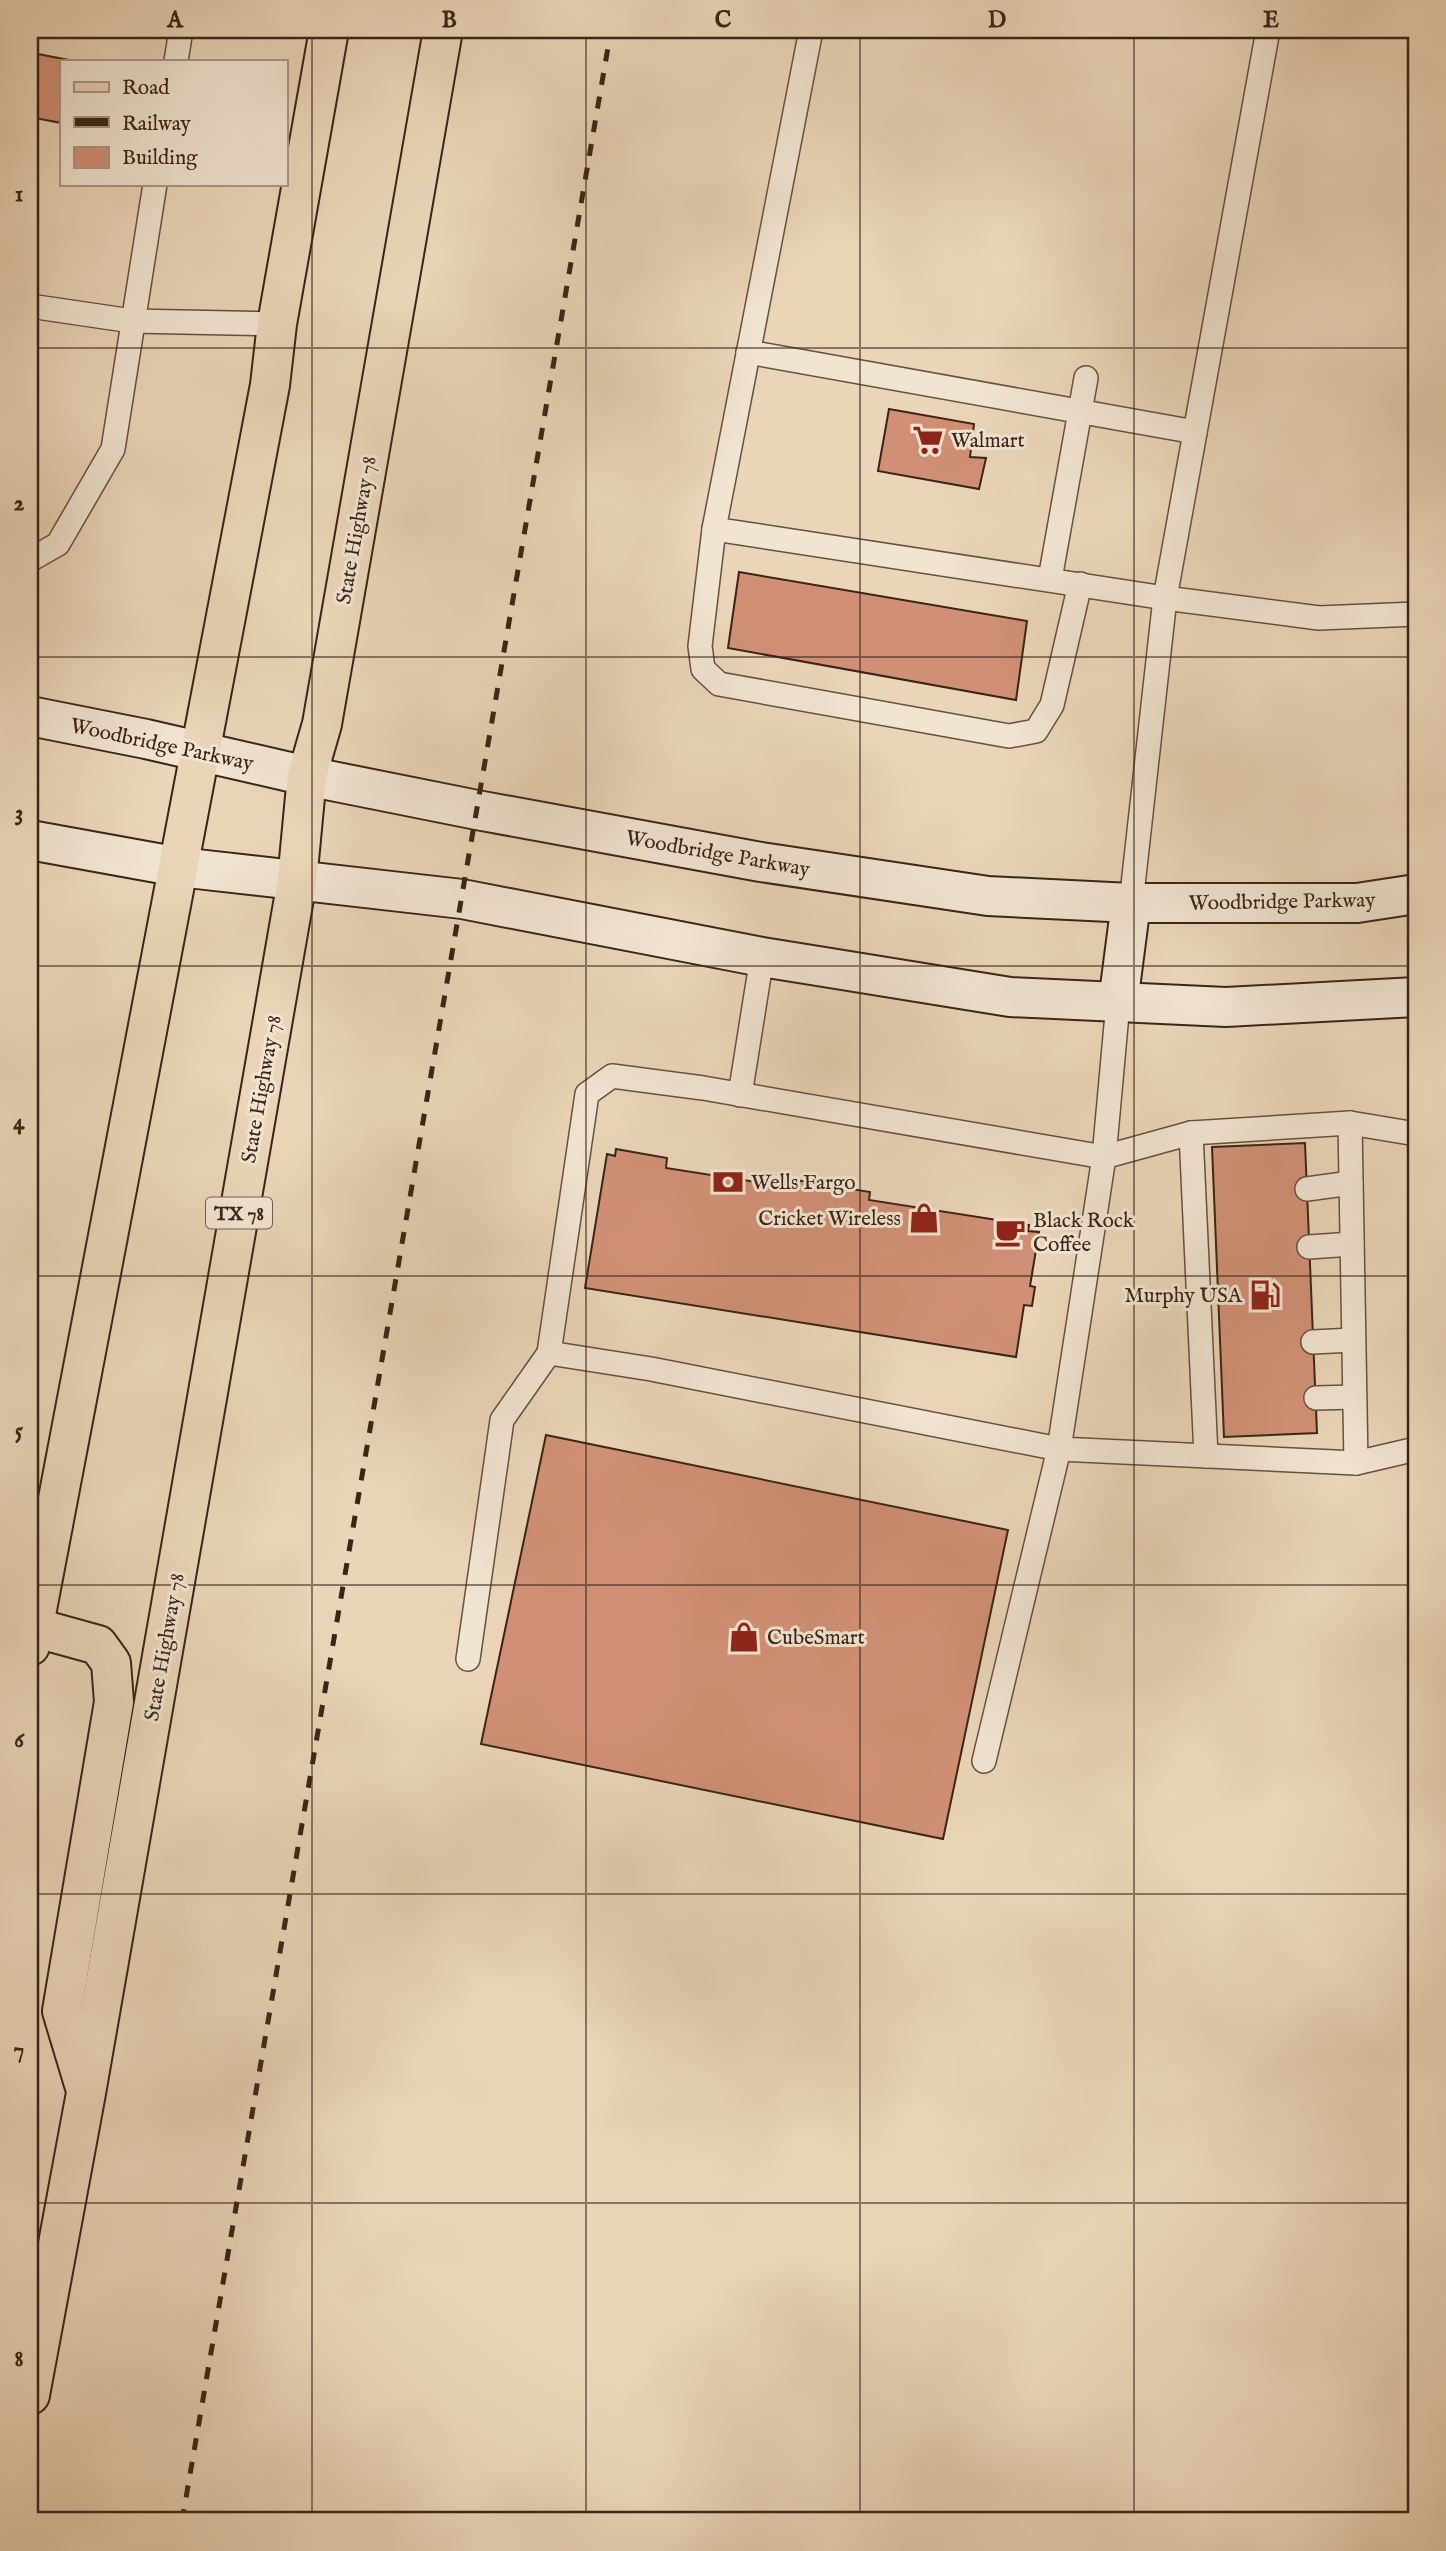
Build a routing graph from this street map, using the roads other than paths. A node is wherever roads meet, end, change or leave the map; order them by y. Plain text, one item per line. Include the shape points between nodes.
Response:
1 (181, 30) edge
2 (329, 30) edge
3 (443, 30) edge
4 (811, 30) edge
5 (1268, 30) edge
6 (176, 60) edge
7 (155, 186) edge
8 (30, 306) edge
9 (132, 321) junction
10 (277, 324) junction
11 (748, 352) junction
12 (1086, 378) dead end
13 (1080, 411) junction
14 (1195, 432) junction
15 (715, 529) junction
16 (30, 560) edge
17 (1050, 579) junction
18 (1080, 584) junction
19 (1165, 598) junction
20 (1416, 614) edge
21 (30, 716) edge
22 (201, 751) junction
23 (307, 776) junction
24 (30, 840) edge
25 (179, 867) junction
26 (297, 881) junction
27 (1416, 894) edge
28 (1131, 903) junction
29 (762, 957) junction
30 (1416, 997) edge
31 (1118, 1003) junction
32 (740, 1095) junction
33 (1350, 1123) junction
34 (1191, 1133) junction
35 (1416, 1134) edge
36 (1104, 1157) junction
37 (1351, 1183) junction
38 (1307, 1189) dead end
39 (1352, 1244) junction
40 (1309, 1247) dead end
41 (1353, 1340) junction
42 (1313, 1342) dead end
43 (549, 1353) junction
44 (1354, 1397) junction
45 (1315, 1398) dead end
46 (1059, 1449) junction
47 (1416, 1449) edge
48 (1206, 1456) junction
49 (1356, 1463) junction
50 (31, 1633) edge
51 (468, 1659) dead end
52 (984, 1761) dead end
53 (86, 2093) junction
54 (30, 2395) edge

1 - 6 lane
2 - 10 main road
3 - 23 main road, State Highway 78 / TX 78 via 322,724
4 - 11 lane
5 - 14 lane
7 - 9 lane
8 - 9 lane
9 - 10 lane
9 - 16 lane via 113,449 58,544
10 - 22 main road via 270,385
11 - 13 lane
11 - 15 lane
12 - 13 lane
13 - 14 lane
13 - 17 lane
14 - 19 lane
15 - 17 lane
15 - 18 lane via 701,646 703,669 719,684 1009,736 1036,731 1052,705
17 - 18 lane
18 - 19 lane
19 - 20 lane via 1319,618
19 - 28 lane
21 - 22 main road, Woodbridge Parkway
22 - 23 main road, Woodbridge Parkway
22 - 25 main road
23 - 26 main road, State Highway 78 / TX 78
23 - 28 main road, Woodbridge Parkway via 774,864 988,896
24 - 25 main road
25 - 26 main road
25 - 50 main road
26 - 29 main road via 462,899
26 - 53 main road, State Highway 78 / TX 78
27 - 28 main road, Woodbridge Parkway via 1357,903
28 - 31 main road
29 - 31 main road via 1010,997
29 - 32 lane
30 - 31 main road via 1226,1007
31 - 36 lane
32 - 36 lane
32 - 43 lane via 612,1076 587,1094
33 - 34 lane
33 - 35 lane
33 - 37 lane
34 - 36 lane
34 - 48 lane via 1204,1195 1212,1394
36 - 46 lane
37 - 38 lane
37 - 39 lane
39 - 40 lane
39 - 41 lane
41 - 42 lane
41 - 44 lane
43 - 46 lane via 651,1368
43 - 51 lane via 502,1420
44 - 45 lane
44 - 49 lane
46 - 48 lane
46 - 52 lane
47 - 49 lane
48 - 49 lane
50 - 53 main road via 98,1645 111,1663 114,1702 62,2011
53 - 54 main road, State Highway 78 / TX 78

